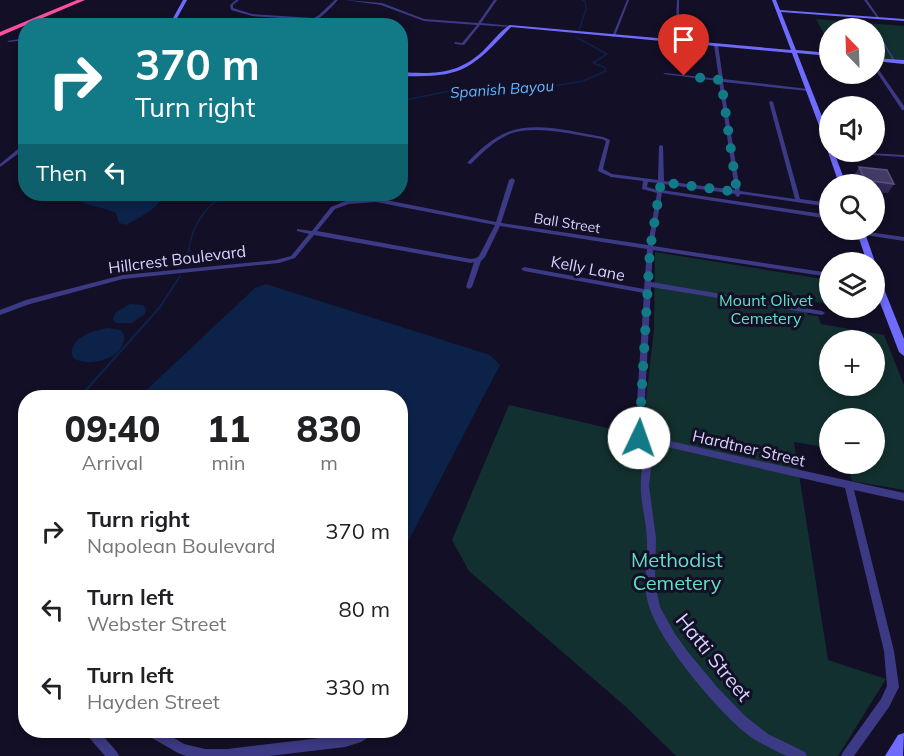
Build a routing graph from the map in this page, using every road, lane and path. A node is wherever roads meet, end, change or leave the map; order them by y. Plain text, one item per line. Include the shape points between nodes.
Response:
1 (82, 0) edge
2 (93, 0) edge
3 (185, 0) edge
4 (238, 0) edge
5 (337, 0) edge
6 (346, 0) edge
7 (495, 0) edge
8 (627, 0) edge
9 (678, 0) edge
10 (774, 0) edge
11 (865, 0) edge
12 (778, 11) junction
13 (41, 18) edge
14 (51, 18) edge
15 (175, 18) edge
16 (301, 18) edge
17 (316, 18) edge
18 (879, 18) joint
19 (885, 18) edge
20 (904, 20) edge
21 (477, 23) junction
22 (510, 27) junction
23 (18, 28) edge
24 (18, 31) edge
25 (0, 36) edge
26 (613, 36) junction
27 (18, 40) edge
28 (9, 41) dead end
29 (677, 42) junction
30 (455, 44) dead end
31 (716, 45) junction
32 (885, 47) edge
33 (795, 52) junction
34 (819, 54) edge
35 (885, 61) edge
36 (895, 61) junction
37 (904, 62) edge
38 (408, 74) edge
39 (665, 74) dead end
40 (885, 79) edge
41 (721, 80) junction
42 (808, 90) junction
43 (897, 98) junction
44 (904, 98) edge
45 (771, 102) dead end
46 (904, 109) edge
47 (819, 118) edge
48 (661, 146) dead end
49 (18, 151) edge
50 (885, 155) edge
51 (904, 156) edge
52 (469, 163) dead end
53 (0, 165) edge
54 (512, 180) dead end
55 (646, 180) junction
56 (661, 182) junction
57 (659, 192) junction
58 (737, 192) junction
59 (362, 201) edge
60 (381, 201) edge
61 (798, 201) junction
62 (739, 203) junction
63 (819, 204) edge
64 (819, 215) edge
65 (498, 224) junction
66 (299, 230) dead end
67 (312, 232) junction
68 (885, 235) edge
69 (904, 239) edge
70 (650, 249) junction
71 (478, 260) junction
72 (524, 269) dead end
73 (819, 273) edge
74 (648, 284) junction
75 (469, 287) dead end
76 (648, 292) junction
77 (885, 304) edge
78 (819, 312) edge
79 (0, 313) edge
80 (904, 352) edge
81 (623, 434) dead end
82 (639, 438) junction
83 (650, 440) junction
84 (849, 486) junction
85 (904, 497) edge
86 (97, 738) edge
87 (163, 738) edge
88 (357, 738) edge
89 (904, 741) edge
90 (113, 756) edge
91 (801, 756) edge
92 (847, 756) edge
93 (893, 756) edge

1 - 13 highway
2 - 14 highway
3 - 15 street
4 - 16 street via 231,5 232,9 243,14
5 - 17 street
6 - 21 street via 382,4 424,20
7 - 21 street
8 - 26 street
9 - 29 street
10 - 12 street
11 - 18 street
12 - 18 street
12 - 33 street
19 - 20 street
21 - 22 street
21 - 30 street via 477,29 463,44
22 - 26 street
22 - 38 street via 477,60 462,69 442,74
23 - 25 highway
24 - 25 highway
26 - 29 street
27 - 28 street
29 - 31 street
31 - 33 street
31 - 41 street
32 - 36 street
33 - 34 street
33 - 42 street
35 - 36 street
36 - 37 street
39 - 41 street
40 - 43 street
41 - 42 street
41 - 58 street
42 - 47 street
43 - 44 street
43 - 46 street
45 - 61 street
48 - 56 street
49 - 53 street
50 - 51 street
52 - 55 street via 510,133 533,129 603,138 608,141 600,170
54 - 65 street
55 - 56 street
55 - 57 street via 644,188
56 - 57 street
56 - 58 street
57 - 62 street
57 - 70 street
58 - 61 street
58 - 62 street
59 - 67 street, Ball Street via 333,208
60 - 65 street, Ball Street
61 - 63 street
62 - 64 street
65 - 70 street, Ball Street
65 - 71 street
66 - 67 street
67 - 71 street
67 - 79 street, Hillcrest Boulevard via 293,257 285,260 123,277
68 - 69 street
70 - 73 street, Ball Street
70 - 74 street
71 - 75 street
72 - 76 street, Kelly Lane
74 - 76 street
74 - 78 street, Kelly Lane
76 - 82 street
77 - 80 street
81 - 82 street, Hardtner Street
82 - 83 street, Hardtner Street
83 - 84 street, Hardtner Street
83 - 91 street, Hatti Street via 645,484 652,548 649,584 655,610 668,633 728,707 752,730
84 - 85 street, Hardtner Street
84 - 92 street via 889,651 893,687
86 - 90 street
87 - 88 street via 182,749 227,756
89 - 93 street

